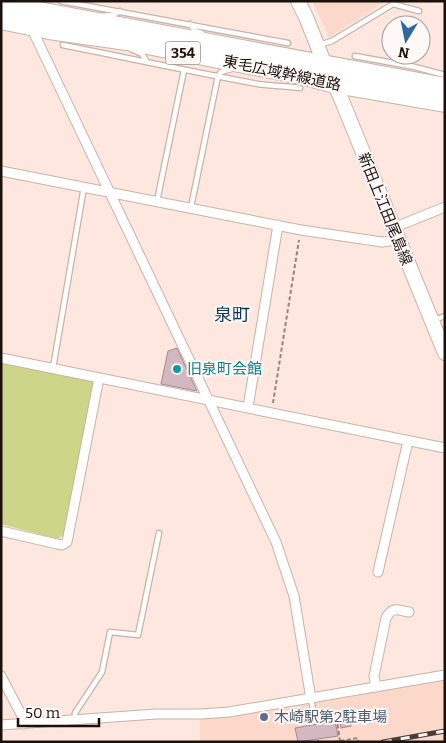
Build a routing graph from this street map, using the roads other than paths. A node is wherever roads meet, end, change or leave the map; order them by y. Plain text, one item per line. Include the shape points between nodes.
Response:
1 (61, 1) edge
2 (298, 1) edge
3 (1, 4) edge
4 (19, 4) edge
5 (120, 11) junction
6 (419, 11) dead end
7 (1, 20) edge
8 (90, 22) junction
9 (190, 24) junction
10 (30, 26) junction
11 (127, 41) junction
12 (288, 43) dead end
13 (63, 45) dead end
14 (216, 45) junction
15 (318, 45) junction
16 (354, 56) dead end
17 (147, 62) junction
18 (242, 65) junction
19 (325, 65) junction
20 (184, 70) junction
21 (414, 74) junction
22 (445, 75) edge
23 (218, 76) junction
24 (335, 84) junction
25 (445, 87) edge
26 (300, 88) dead end
27 (445, 103) edge
28 (1, 171) edge
29 (84, 187) junction
30 (109, 192) junction
31 (157, 201) junction
32 (191, 207) junction
33 (445, 207) edge
34 (278, 225) junction
35 (396, 234) junction
36 (438, 319) edge
37 (445, 353) edge
38 (1, 358) edge
39 (53, 368) junction
40 (99, 378) junction
41 (209, 400) junction
42 (248, 407) junction
43 (408, 442) junction
44 (445, 448) edge
45 (1, 531) edge
46 (159, 533) dead end
47 (378, 572) dead end
48 (409, 612) dead end
49 (445, 675) edge
50 (1, 676) edge
51 (376, 687) junction
52 (311, 699) junction
53 (314, 714) dead end
54 (75, 720) junction
55 (24, 724) junction
56 (1, 725) edge

1 - 5 lane
2 - 15 main road, 新田上江田尾島線
3 - 4 highway, 東毛広域幹線道路 / 354
4 - 8 highway, 東毛広域幹線道路 / 354
4 - 10 street
5 - 8 lane via 114,15 102,14
5 - 9 lane
6 - 15 lane via 393,4 332,41
7 - 10 highway, 東毛広域幹線道路 / 354
8 - 14 highway, 東毛広域幹線道路 / 354
9 - 12 lane
9 - 14 lane
10 - 11 highway, 東毛広域幹線道路 / 354
10 - 30 street
11 - 17 lane via 132,50 142,54
11 - 18 highway, 東毛広域幹線道路 / 354
13 - 17 lane
14 - 19 highway, 東毛広域幹線道路 / 354
15 - 19 main road, 新田上江田尾島線
16 - 21 lane
17 - 20 lane
18 - 23 lane
18 - 24 highway, 東毛広域幹線道路 / 354
19 - 21 highway, 東毛広域幹線道路 / 354
19 - 24 main road, 新田上江田尾島線
20 - 23 lane
20 - 31 lane
21 - 22 lane
21 - 25 highway, 東毛広域幹線道路 / 354
23 - 26 lane via 269,86
23 - 32 lane
24 - 27 highway, 東毛広域幹線道路 / 354
24 - 35 main road, 新田上江田尾島線
28 - 29 street
29 - 30 street
29 - 39 lane
30 - 31 street
30 - 41 street
31 - 32 street
32 - 34 street
33 - 35 street
34 - 35 street via 382,242
34 - 42 street
35 - 36 main road, 新田上江田尾島線
36 - 37 main road, 新田上江田尾島線
38 - 39 street
39 - 40 street
40 - 41 street
40 - 45 street via 67,542 57,544
41 - 42 street
41 - 52 street via 276,542 294,596
42 - 43 street
43 - 44 street
43 - 47 street
46 - 54 lane via 138,635 110,632 102,672 75,714
48 - 51 street via 396,609 390,611 386,618 374,676
49 - 51 street
50 - 55 street
51 - 52 street
52 - 53 lane
52 - 54 street via 229,712
54 - 55 street
55 - 56 street

